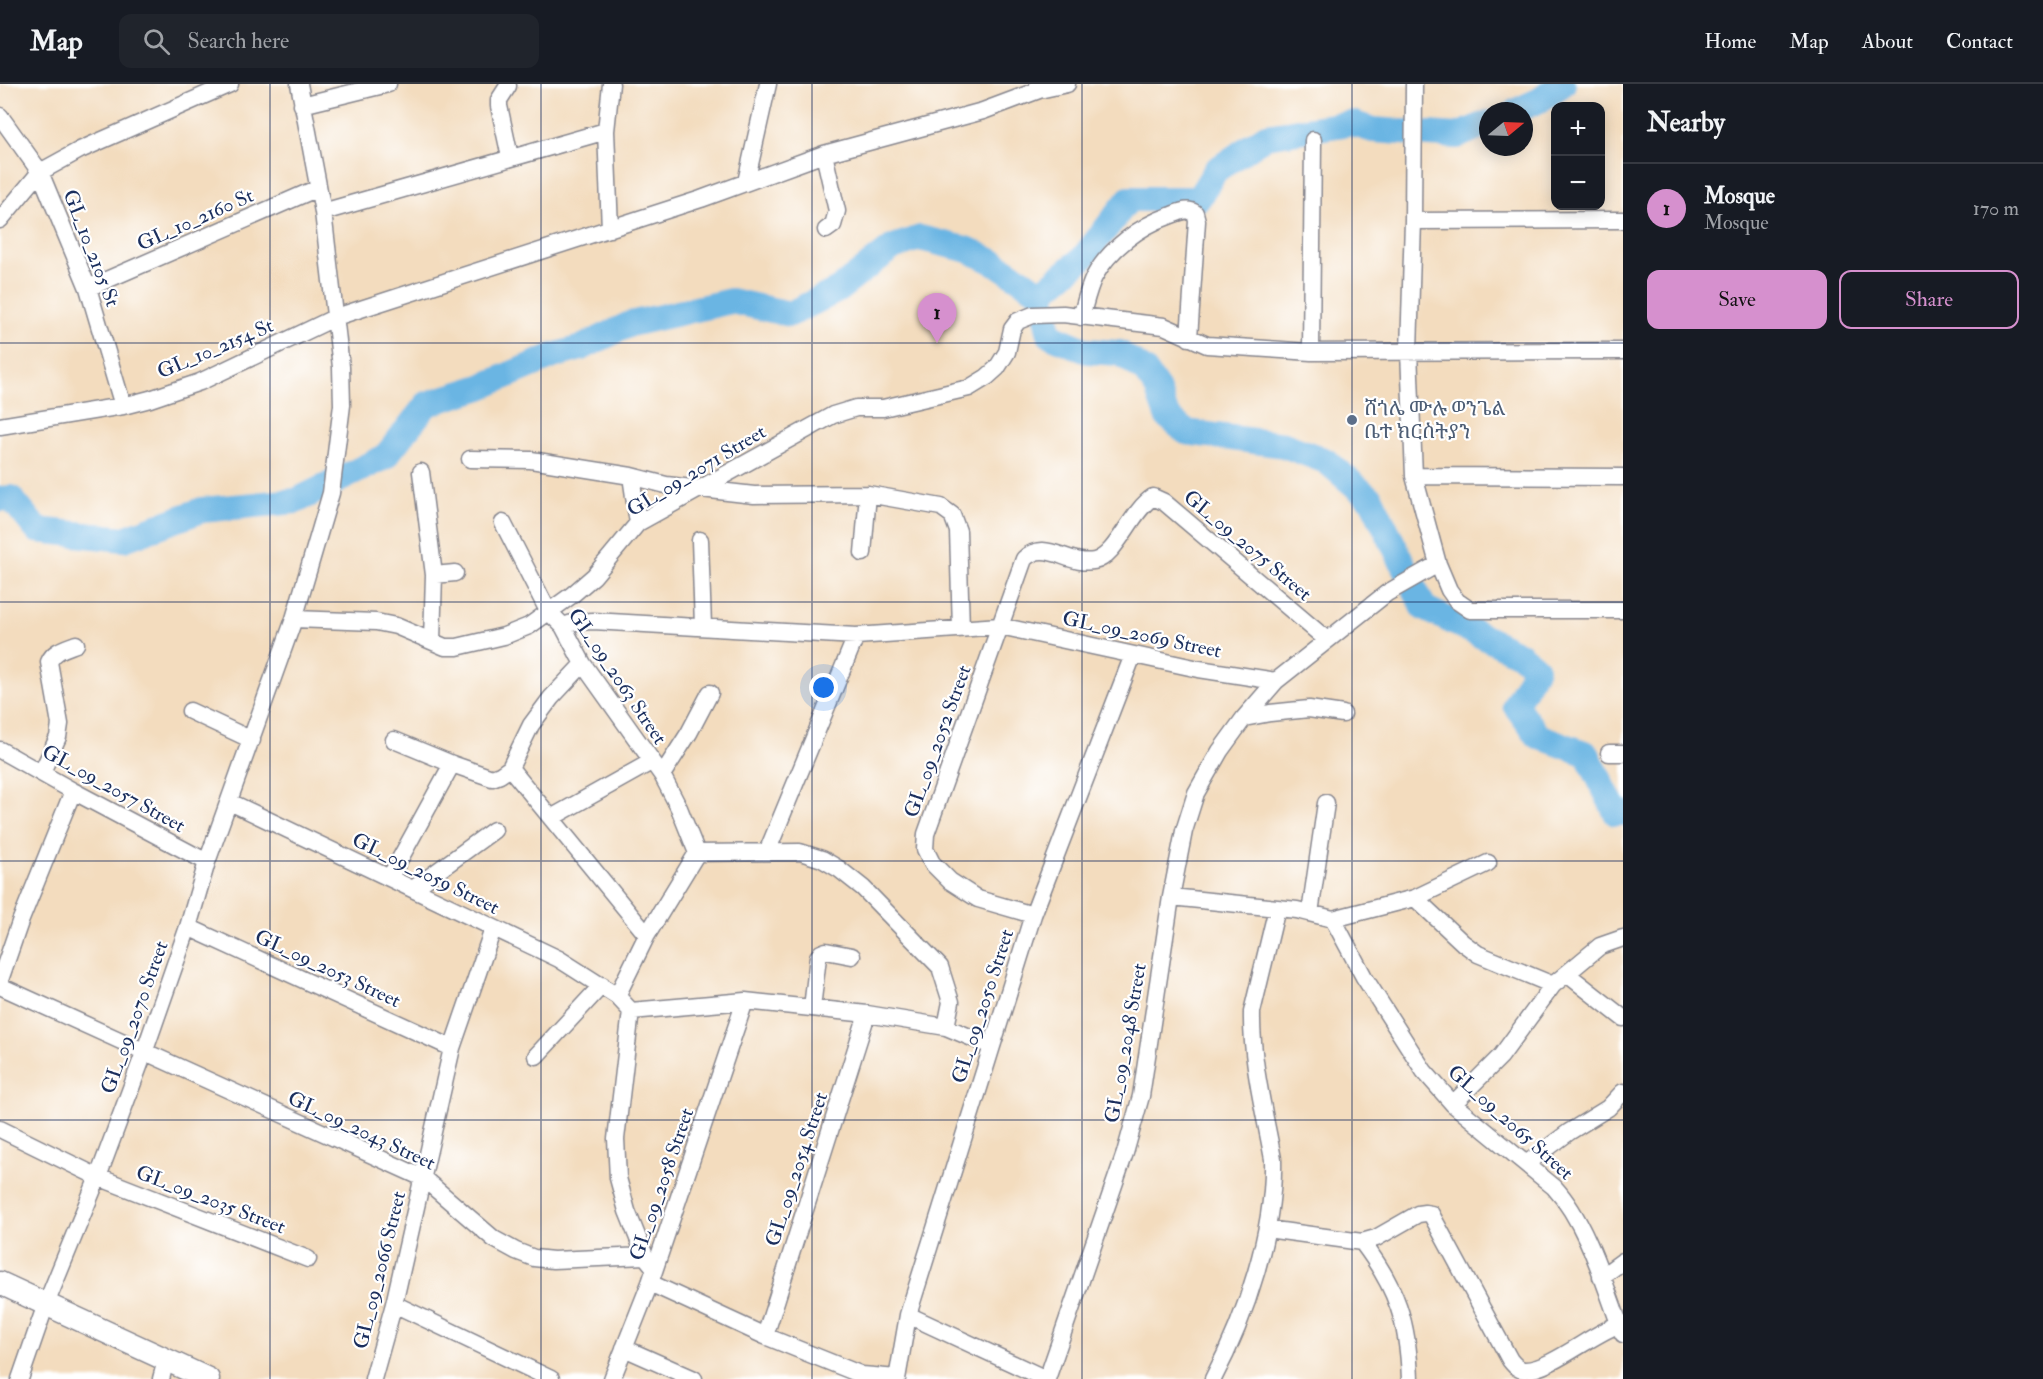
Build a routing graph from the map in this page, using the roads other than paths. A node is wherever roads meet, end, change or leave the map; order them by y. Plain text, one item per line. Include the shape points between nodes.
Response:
1 (230, 84) edge
2 (299, 84) edge
3 (388, 84) edge
4 (612, 84) edge
5 (768, 84) edge
6 (1067, 84) edge
7 (1414, 84) edge
8 (508, 86) dead end
9 (1039, 87) edge
10 (302, 105) junction
11 (0, 116) edge
12 (606, 131) junction
13 (1313, 140) dead end
14 (824, 154) junction
15 (510, 157) junction
16 (40, 172) junction
17 (746, 182) junction
18 (318, 188) junction
19 (322, 212) junction
20 (0, 220) edge
21 (1413, 220) junction
22 (1623, 220) edge
23 (610, 229) junction
24 (826, 230) dead end
25 (88, 288) junction
26 (336, 317) junction
27 (1081, 317) junction
28 (1189, 338) junction
29 (1409, 351) junction
30 (1623, 351) edge
31 (1311, 352) junction
32 (123, 406) junction
33 (0, 426) edge
34 (470, 459) dead end
35 (421, 472) dead end
36 (631, 476) junction
37 (1414, 476) junction
38 (1623, 477) edge
39 (700, 488) junction
40 (868, 494) junction
41 (503, 523) dead end
42 (638, 523) junction
43 (700, 540) dead end
44 (863, 553) dead end
45 (1438, 564) junction
46 (455, 573) dead end
47 (434, 575) junction
48 (1623, 610) edge
49 (548, 611) junction
50 (294, 619) junction
51 (563, 626) junction
52 (703, 626) junction
53 (1000, 626) junction
54 (961, 629) junction
55 (856, 636) junction
56 (1327, 640) junction
57 (432, 642) junction
58 (76, 644) dead end
59 (1133, 655) junction
60 (583, 664) junction
61 (1276, 681) junction
62 (711, 693) dead end
63 (190, 711) dead end
64 (1342, 714) dead end
65 (1244, 718) junction
66 (252, 740) junction
67 (394, 740) dead end
68 (0, 750) edge
69 (651, 762) junction
70 (452, 764) junction
71 (510, 768) junction
72 (42, 772) junction
73 (662, 775) junction
74 (73, 791) junction
75 (230, 802) junction
76 (1326, 803) dead end
77 (551, 818) junction
78 (494, 830) dead end
79 (767, 852) junction
80 (697, 853) junction
81 (207, 862) junction
82 (1488, 863) dead end
83 (390, 877) junction
84 (412, 890) junction
85 (1171, 897) junction
86 (1415, 898) junction
87 (1277, 908) junction
88 (1310, 913) junction
89 (1033, 915) junction
90 (1334, 920) junction
91 (188, 927) junction
92 (493, 929) junction
93 (647, 935) junction
94 (1623, 938) edge
95 (852, 956) dead end
96 (1567, 974) junction
97 (0, 981) edge
98 (602, 985) junction
99 (1553, 985) junction
100 (0, 986) edge
101 (617, 996) junction
102 (745, 1001) junction
103 (812, 1008) junction
104 (631, 1011) junction
105 (867, 1014) junction
106 (1623, 1018) edge
107 (946, 1027) junction
108 (991, 1046) junction
109 (452, 1048) junction
110 (144, 1053) junction
111 (536, 1056) dead end
112 (1623, 1092) edge
113 (1454, 1104) junction
114 (0, 1129) edge
115 (1526, 1164) junction
116 (98, 1177) junction
117 (423, 1178) junction
118 (1267, 1228) junction
119 (1362, 1242) junction
120 (308, 1259) dead end
121 (650, 1261) junction
122 (1623, 1261) edge
123 (1601, 1277) junction
124 (0, 1283) edge
125 (650, 1283) junction
126 (46, 1304) junction
127 (394, 1304) junction
128 (908, 1315) junction
129 (1622, 1327) edge
130 (765, 1336) junction
131 (624, 1348) junction
132 (164, 1370) edge
133 (897, 1378) edge
134 (20, 1379) edge
135 (208, 1379) edge
136 (373, 1379) edge
137 (551, 1379) edge
138 (612, 1379) edge
139 (694, 1379) edge
140 (1046, 1379) edge
141 (1213, 1379) edge
142 (1410, 1379) edge

1 - 16 street via 90,145
2 - 10 street, GL_09_2070 Street
3 - 10 street
4 - 12 street
5 - 17 street
6 - 9 street, GL_10_2154 St
7 - 21 street
8 - 15 street via 499,106
9 - 14 street, GL_10_2154 St via 983,111
10 - 18 street, GL_09_2070 Street
11 - 16 street, GL_10_2105 St
12 - 15 street
12 - 23 street
13 - 31 street
14 - 17 street, GL_10_2154 St
14 - 24 street via 837,211 833,225
15 - 19 street
16 - 20 street
16 - 25 street, GL_10_2105 St
17 - 23 street, GL_10_2154 St
18 - 19 street, GL_09_2070 Street
18 - 25 street, GL_10_2160 St
19 - 26 street, GL_09_2070 Street
21 - 22 street
21 - 29 street
23 - 26 street, GL_10_2154 St
25 - 32 street, GL_10_2105 St
26 - 32 street, GL_10_2154 St via 200,382
26 - 50 street, GL_09_2070 Street via 342,405 331,493
27 - 28 street via 1164,326
27 - 28 street via 1095,277 1111,253 1159,219 1191,210 1197,221
27 - 39 street, GL_09_2071 Street via 1033,315 1018,321 997,369 969,388 832,415
28 - 31 street via 1207,345
29 - 30 street
29 - 31 street
29 - 37 street
32 - 33 street, GL_10_2154 St
34 - 36 street via 531,460
35 - 47 street
36 - 39 street
36 - 42 street
37 - 38 street
37 - 45 street
39 - 40 street via 754,495
39 - 42 street, GL_09_2071 Street
40 - 44 street
40 - 54 street via 941,507 952,515 958,531
41 - 49 street, GL_09_2063 Street
42 - 49 street, GL_09_2071 Street via 594,576
43 - 52 street
45 - 48 street via 1449,590 1470,610
45 - 56 street, GL_09_2048 Street via 1387,593
46 - 47 street
47 - 57 street
49 - 51 street, GL_09_2063 Street
49 - 57 street, GL_09_2071 Street via 528,626 504,636 457,647
50 - 57 street, GL_09_2071 Street via 376,622
50 - 66 street, GL_09_2070 Street
51 - 52 street, GL_09_2069 Street via 593,621
51 - 60 street, GL_09_2063 Street
52 - 55 street, GL_09_2069 Street
53 - 54 street, GL_09_2069 Street
53 - 56 street, GL_09_2075 Street via 1024,559 1032,551 1042,550 1080,562 1096,561 1107,555 1143,503 1153,498 1164,502
53 - 59 street, GL_09_2069 Street
53 - 89 street, GL_09_2052 Street via 926,834 925,849 944,875 978,899
54 - 55 street, GL_09_2069 Street
55 - 79 street
56 - 61 street, GL_09_2048 Street
58 - 72 street via 51,656 60,724
59 - 61 street, GL_09_2069 Street
59 - 89 street, GL_09_2050 Street
60 - 69 street, GL_09_2063 Street
60 - 71 street via 531,725
61 - 65 street, GL_09_2048 Street
62 - 73 street
63 - 66 street
64 - 65 street via 1309,709
65 - 85 street, GL_09_2048 Street via 1196,793
66 - 75 street, GL_09_2070 Street
67 - 70 street
68 - 72 street, GL_09_2057 Street
69 - 73 street, GL_09_2063 Street
69 - 77 street
70 - 71 street via 492,778
70 - 83 street
71 - 77 street
72 - 74 street, GL_09_2057 Street
73 - 80 street, GL_09_2063 Street
74 - 81 street, GL_09_2057 Street
74 - 97 street
75 - 81 street, GL_09_2070 Street
75 - 83 street, GL_09_2059 Street
76 - 88 street
77 - 93 street
78 - 84 street
79 - 80 street
79 - 107 street via 800,852 822,859 863,888 940,968 951,1002
80 - 93 street
81 - 91 street, GL_09_2070 Street
82 - 86 street
83 - 84 street, GL_09_2059 Street
84 - 92 street, GL_09_2059 Street
85 - 87 street
85 - 140 street, GL_09_2048 Street via 1141,1096
86 - 90 street
86 - 99 street via 1478,954
87 - 88 street
87 - 118 street via 1252,1012 1254,1057 1273,1159
88 - 90 street
89 - 108 street, GL_09_2050 Street
90 - 113 street, GL_09_2065 Street via 1364,977 1424,1071
91 - 109 street, GL_09_2053 Street
91 - 110 street, GL_09_2070 Street
92 - 98 street, GL_09_2059 Street via 559,959
92 - 109 street, GL_09_2066 Street
93 - 101 street
94 - 96 street via 1600,946
95 - 103 street via 820,953
96 - 99 street
96 - 106 street
98 - 101 street, GL_09_2059 Street
98 - 111 street
99 - 113 street via 1501,1056
100 - 110 street, GL_09_2043 Street
101 - 104 street, GL_09_2059 Street
102 - 103 street
102 - 104 street
102 - 121 street, GL_09_2058 Street
103 - 105 street
104 - 121 street via 616,1139 618,1178 627,1211
105 - 107 street
105 - 130 street, GL_09_2054 Street
107 - 108 street
108 - 128 street, GL_09_2050 Street
109 - 117 street, GL_09_2066 Street
110 - 116 street, GL_09_2070 Street
110 - 117 street, GL_09_2043 Street
112 - 115 street via 1608,1108
113 - 115 street, GL_09_2065 Street
114 - 116 street, GL_09_2035 Street
115 - 123 street, GL_09_2065 Street via 1566,1200 1579,1220
116 - 120 street, GL_09_2035 Street
116 - 126 street, GL_09_2070 Street
117 - 121 street, GL_09_2043 Street via 494,1239 534,1258
117 - 127 street, GL_09_2066 Street
118 - 119 street
118 - 141 street via 1246,1302
119 - 129 street via 1418,1214 1431,1214 1517,1368 1542,1366
119 - 142 street via 1378,1262 1398,1300 1406,1329
121 - 125 street, GL_09_2058 Street
122 - 123 street
123 - 129 street, GL_09_2065 Street
124 - 126 main road
125 - 130 street
125 - 131 street, GL_09_2058 Street
126 - 132 main road
126 - 134 street, GL_09_2070 Street
127 - 136 street, GL_09_2066 Street
127 - 137 street
128 - 133 street, GL_09_2050 Street
128 - 140 street
130 - 133 street via 862,1375
131 - 138 street, GL_09_2058 Street
131 - 139 street
132 - 135 main road

